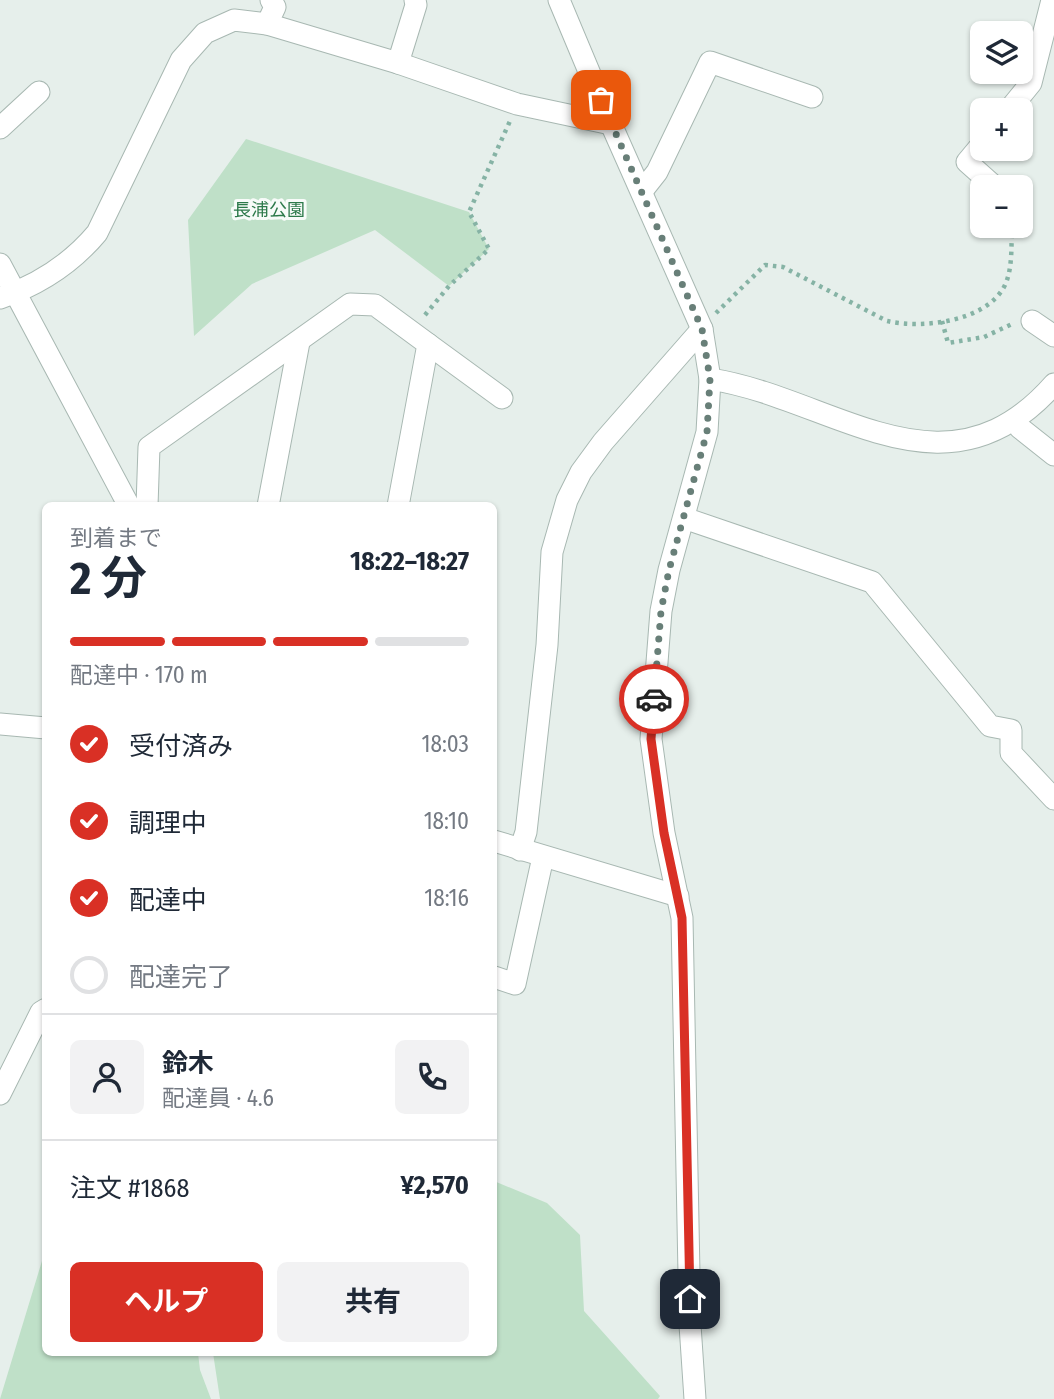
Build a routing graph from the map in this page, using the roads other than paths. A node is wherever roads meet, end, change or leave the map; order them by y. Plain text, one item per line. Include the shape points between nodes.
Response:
1 (271, 0) edge
2 (415, 0) edge
3 (559, 0) edge
4 (1052, 0) edge
5 (267, 24) junction
6 (397, 62) junction
7 (39, 92) dead end
8 (812, 97) dead end
9 (1019, 98) edge
10 (611, 124) junction
11 (0, 128) edge
12 (970, 158) edge
13 (982, 175) edge
14 (642, 191) junction
15 (0, 264) edge
16 (8, 295) edge
17 (1032, 321) road end
18 (702, 329) junction
19 (1054, 336) edge
20 (299, 342) junction
21 (428, 345) junction
22 (710, 379) junction
23 (1054, 384) edge
24 (502, 398) dead end
25 (1016, 420) junction
26 (1054, 455) edge
27 (127, 502) edge
28 (146, 502) edge
29 (269, 502) edge
30 (399, 502) edge
31 (684, 518) junction
32 (0, 724) edge
33 (42, 728) edge
34 (1054, 799) edge
35 (497, 842) edge
36 (520, 850) junction
37 (543, 857) junction
38 (678, 896) junction
39 (497, 978) edge
40 (42, 1011) edge
41 (0, 1094) edge
42 (695, 1399) edge

1 - 5 street via 275,7
2 - 6 street
3 - 10 street
4 - 9 street via 1031,83
5 - 6 street
5 - 16 street via 234,20 205,33 181,60 97,233 80,254 55,272
6 - 10 street via 517,104
7 - 11 street
8 - 14 street via 710,62 657,172
10 - 14 street
12 - 13 street via 967,162
14 - 18 street
15 - 16 street
16 - 27 street
17 - 19 street
18 - 22 street
18 - 36 street via 603,442 567,500 552,551 547,646 526,832
20 - 21 street via 349,304 375,305
20 - 28 street via 149,447
20 - 29 street
21 - 24 street
21 - 30 street
22 - 25 street via 738,383 874,433 915,442 969,440
22 - 31 street via 707,432
23 - 25 street
25 - 26 street
31 - 34 street via 872,582 990,726 1011,730 1011,752
31 - 38 street via 661,611 651,739
32 - 33 street
35 - 36 street
36 - 37 street
37 - 38 street
37 - 39 street via 515,984
38 - 42 street
40 - 41 street

